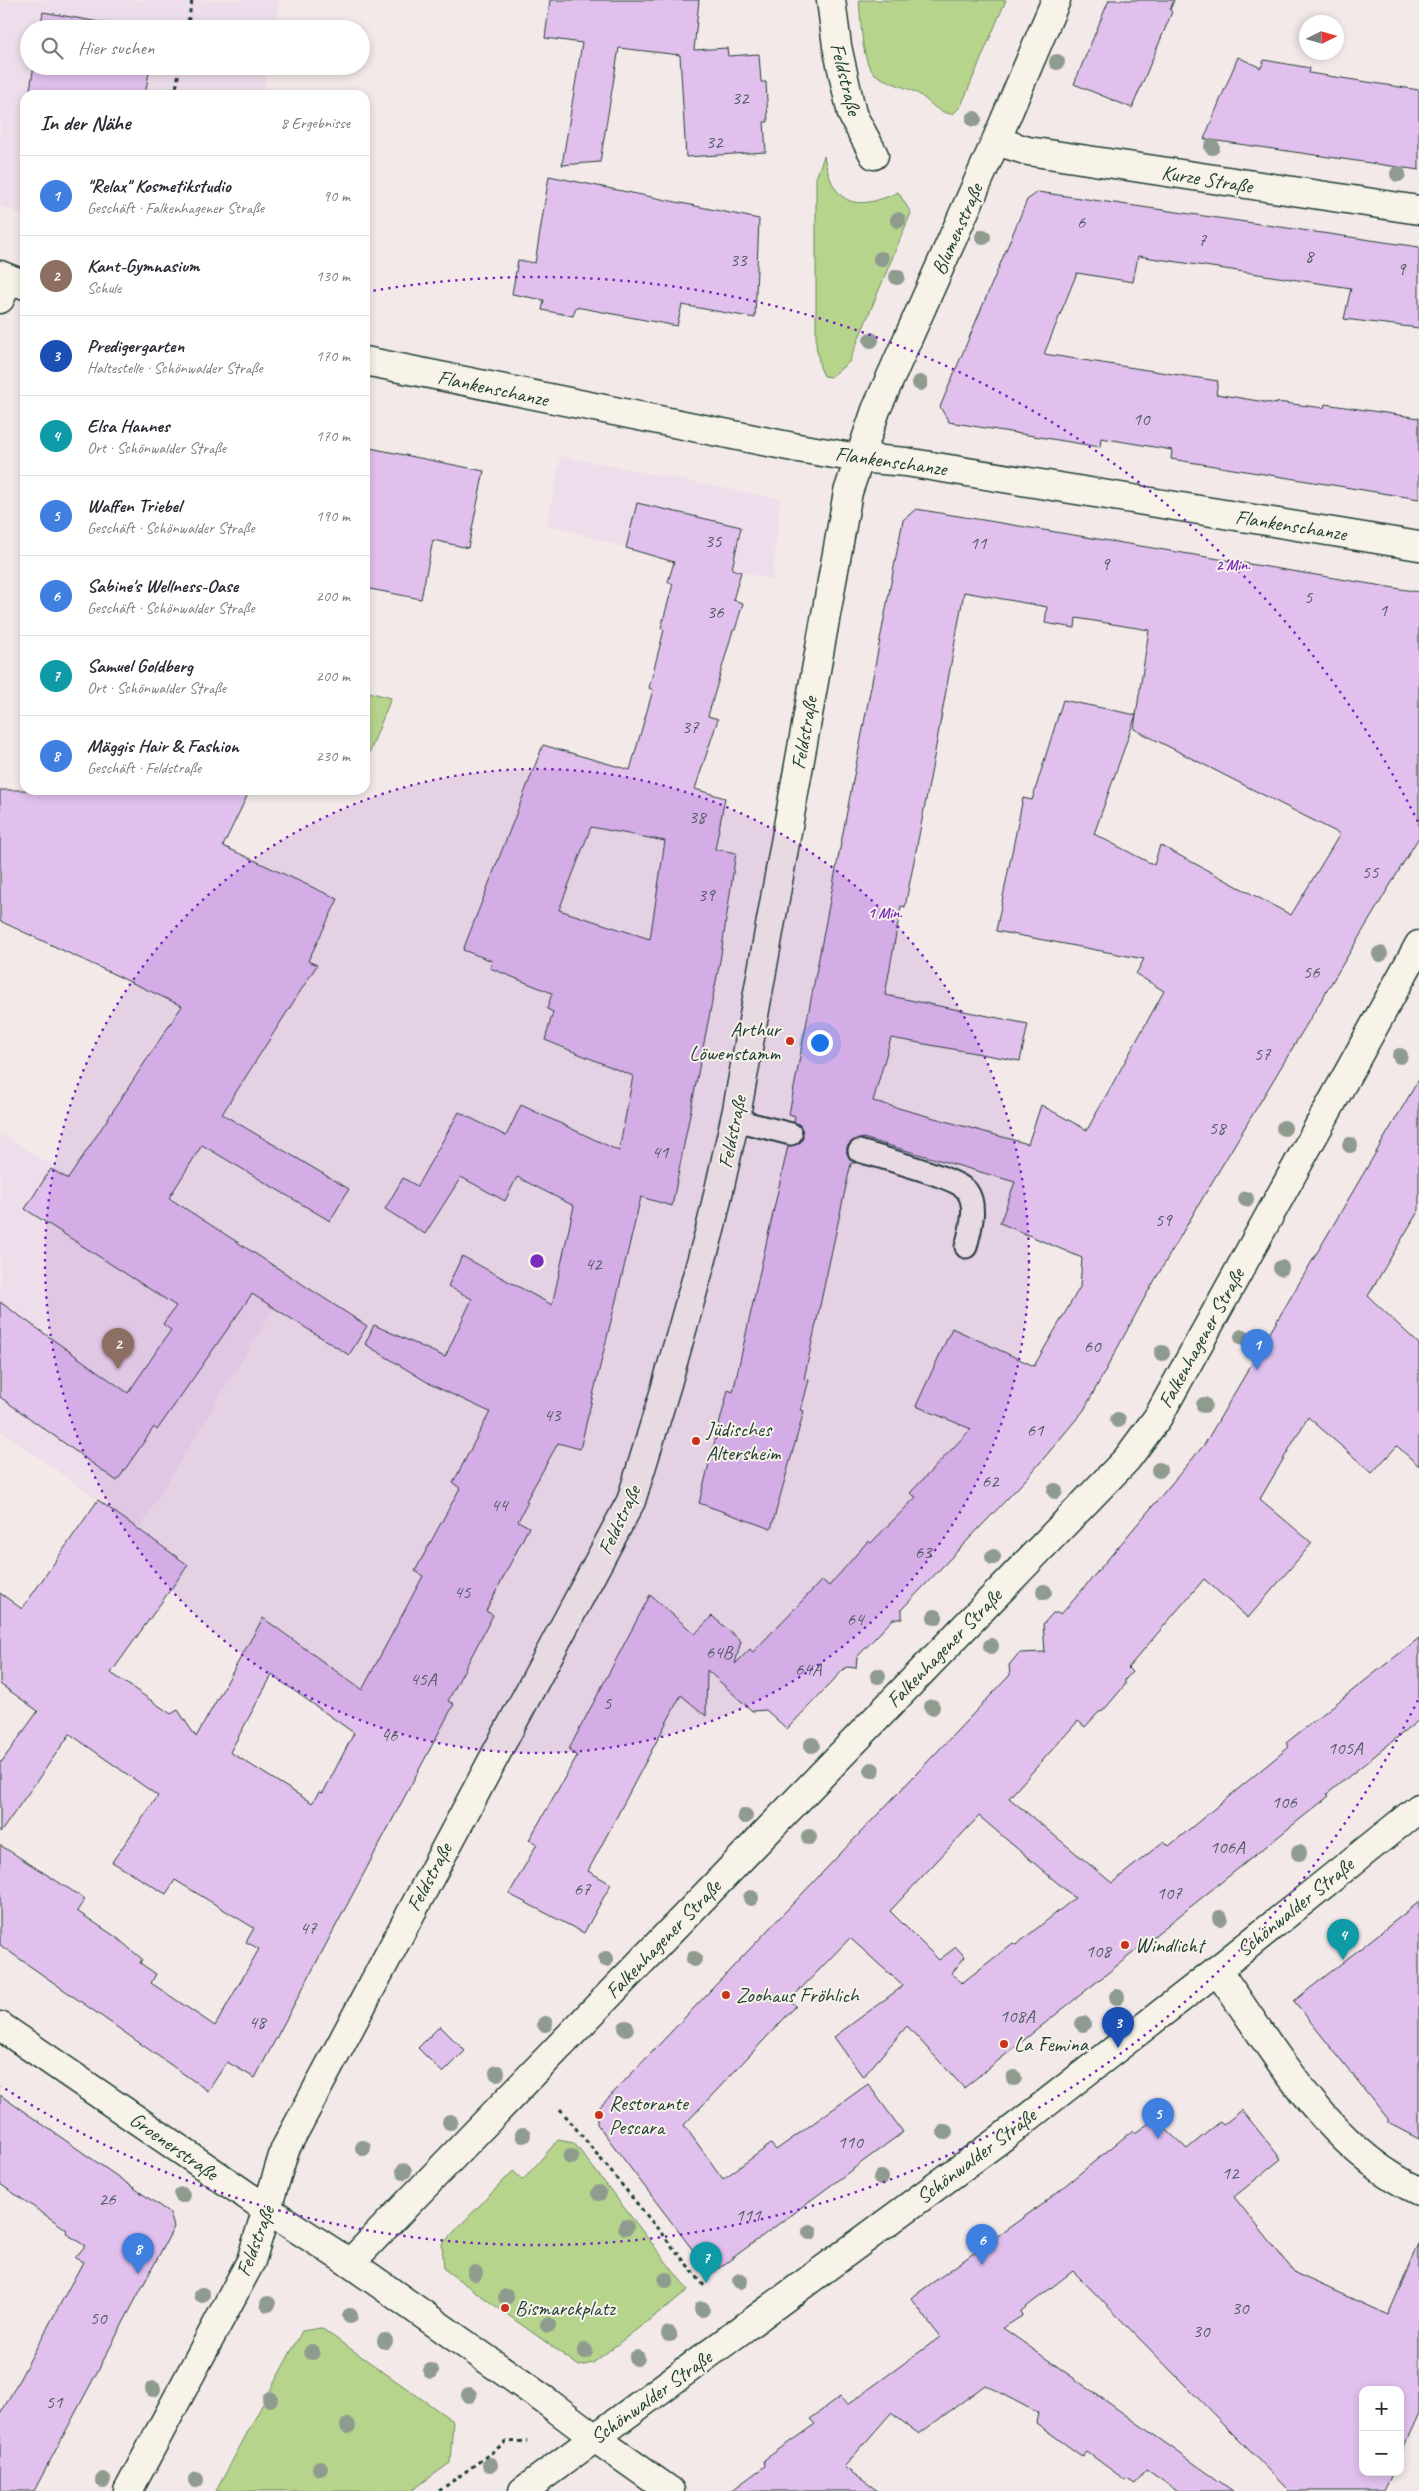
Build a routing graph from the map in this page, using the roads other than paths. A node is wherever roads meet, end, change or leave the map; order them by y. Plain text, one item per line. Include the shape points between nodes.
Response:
1 (831, 0) edge
2 (1056, 0) edge
3 (996, 141) junction
4 (874, 155) dead end
5 (1419, 210) edge
6 (370, 362) edge
7 (858, 458) junction
8 (1419, 546) edge
9 (1419, 945) edge
10 (735, 1120) junction
11 (791, 1134) dead end
12 (859, 1151) dead end
13 (966, 1247) dead end
14 (1419, 1808) edge
15 (1217, 1970) junction
16 (0, 2026) edge
17 (1419, 2191) edge
18 (268, 2210) junction
19 (350, 2262) junction
20 (595, 2438) junction
21 (128, 2491) edge
22 (523, 2491) edge
23 (670, 2491) edge

1 - 4 street, Feldstraße via 852,114
2 - 3 street, Blumenstraße
3 - 5 street, Kurze Straße via 1028,151
3 - 7 street, Blumenstraße via 876,410
6 - 7 street, Flankenschanze via 626,415
7 - 8 street, Flankenschanze via 906,462
7 - 10 street, Feldstraße via 829,590
9 - 19 street, Falkenhagener Straße via 1158,1416 1127,1460
10 - 11 lane
10 - 18 street, Feldstraße via 708,1239 631,1501 285,2149
12 - 13 lane via 953,1181 967,1191 972,1206
14 - 15 street, Schönwalder Straße
15 - 17 street via 1338,2133 1372,2164
15 - 20 street, Schönwalder Straße via 999,2140
16 - 18 street, Groenerstraße
18 - 19 street, Groenerstraße
18 - 21 street, Feldstraße via 252,2261
19 - 20 street
20 - 22 street, Schönwalder Straße
20 - 23 street

